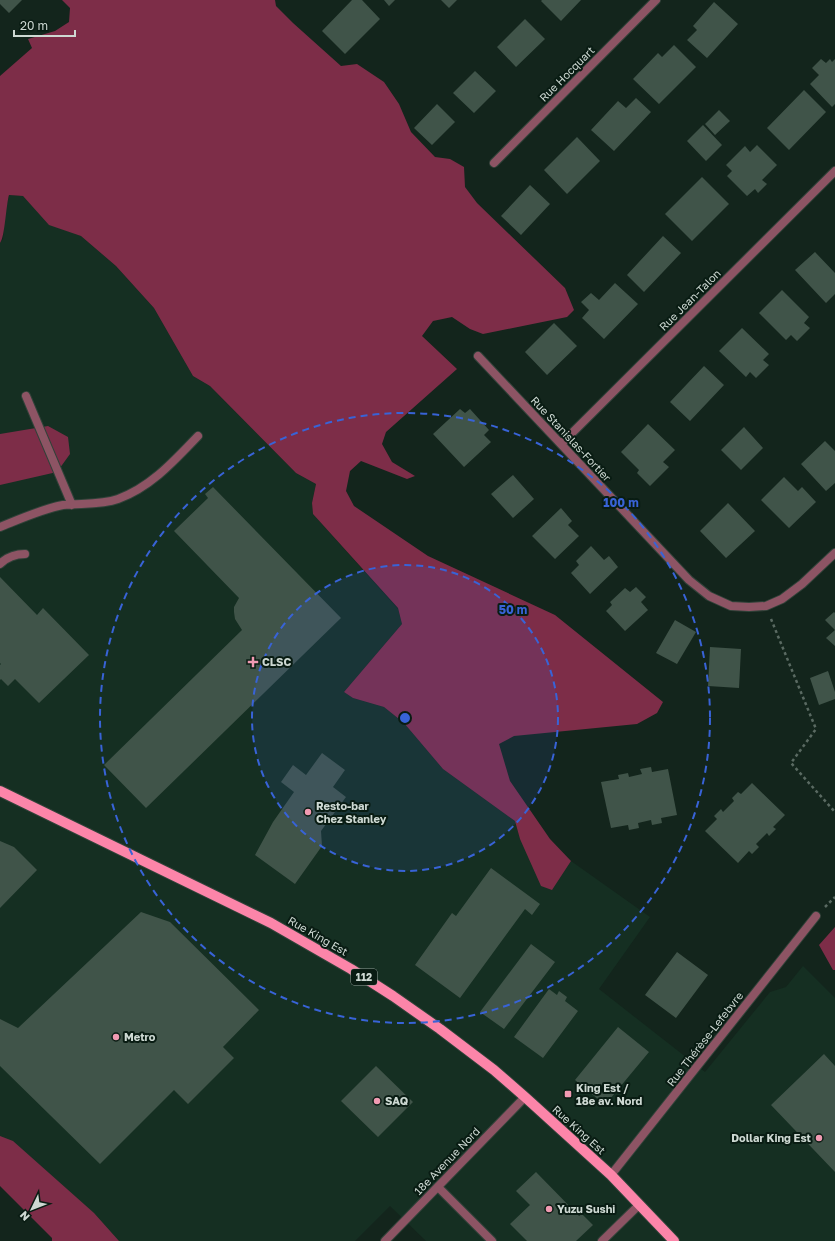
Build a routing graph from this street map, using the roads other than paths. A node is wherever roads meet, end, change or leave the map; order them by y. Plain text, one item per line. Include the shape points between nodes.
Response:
1 (656, 0) edge
2 (494, 163) dead end
3 (835, 171) edge
4 (478, 356) dead end
5 (26, 396) dead end
6 (198, 436) dead end
7 (561, 444) junction
8 (72, 504) junction
9 (0, 527) edge
10 (835, 553) edge
11 (25, 554) dead end
12 (0, 564) edge
13 (0, 791) edge
14 (816, 916) dead end
15 (525, 1097) junction
16 (611, 1175) junction
17 (438, 1187) junction
18 (639, 1205) junction
19 (385, 1241) edge
20 (492, 1241) edge
21 (602, 1241) edge
22 (674, 1241) edge

1 - 2 street, Rue Hocquart
3 - 7 street, Rue Jean-Talon
4 - 7 street, Rue Stanislas-Fortier
5 - 8 street
6 - 8 street via 161,473 130,494 116,500
7 - 10 street, Rue Stanislas-Fortier via 689,580 709,596 731,606 766,606 782,598 802,584
8 - 9 street via 38,512
11 - 12 street via 10,557
13 - 15 main road, Rue King Est / 112 via 270,923 346,966 440,1029
14 - 16 street, Rue Thérèse-Lefebvre
15 - 16 main road, Rue King Est / 112
15 - 17 street, 18e Avenue Nord
16 - 18 main road, Rue King Est / 112
17 - 19 street, 18e Avenue Nord
17 - 20 street
18 - 21 street
18 - 22 main road, Rue King Est / 112

